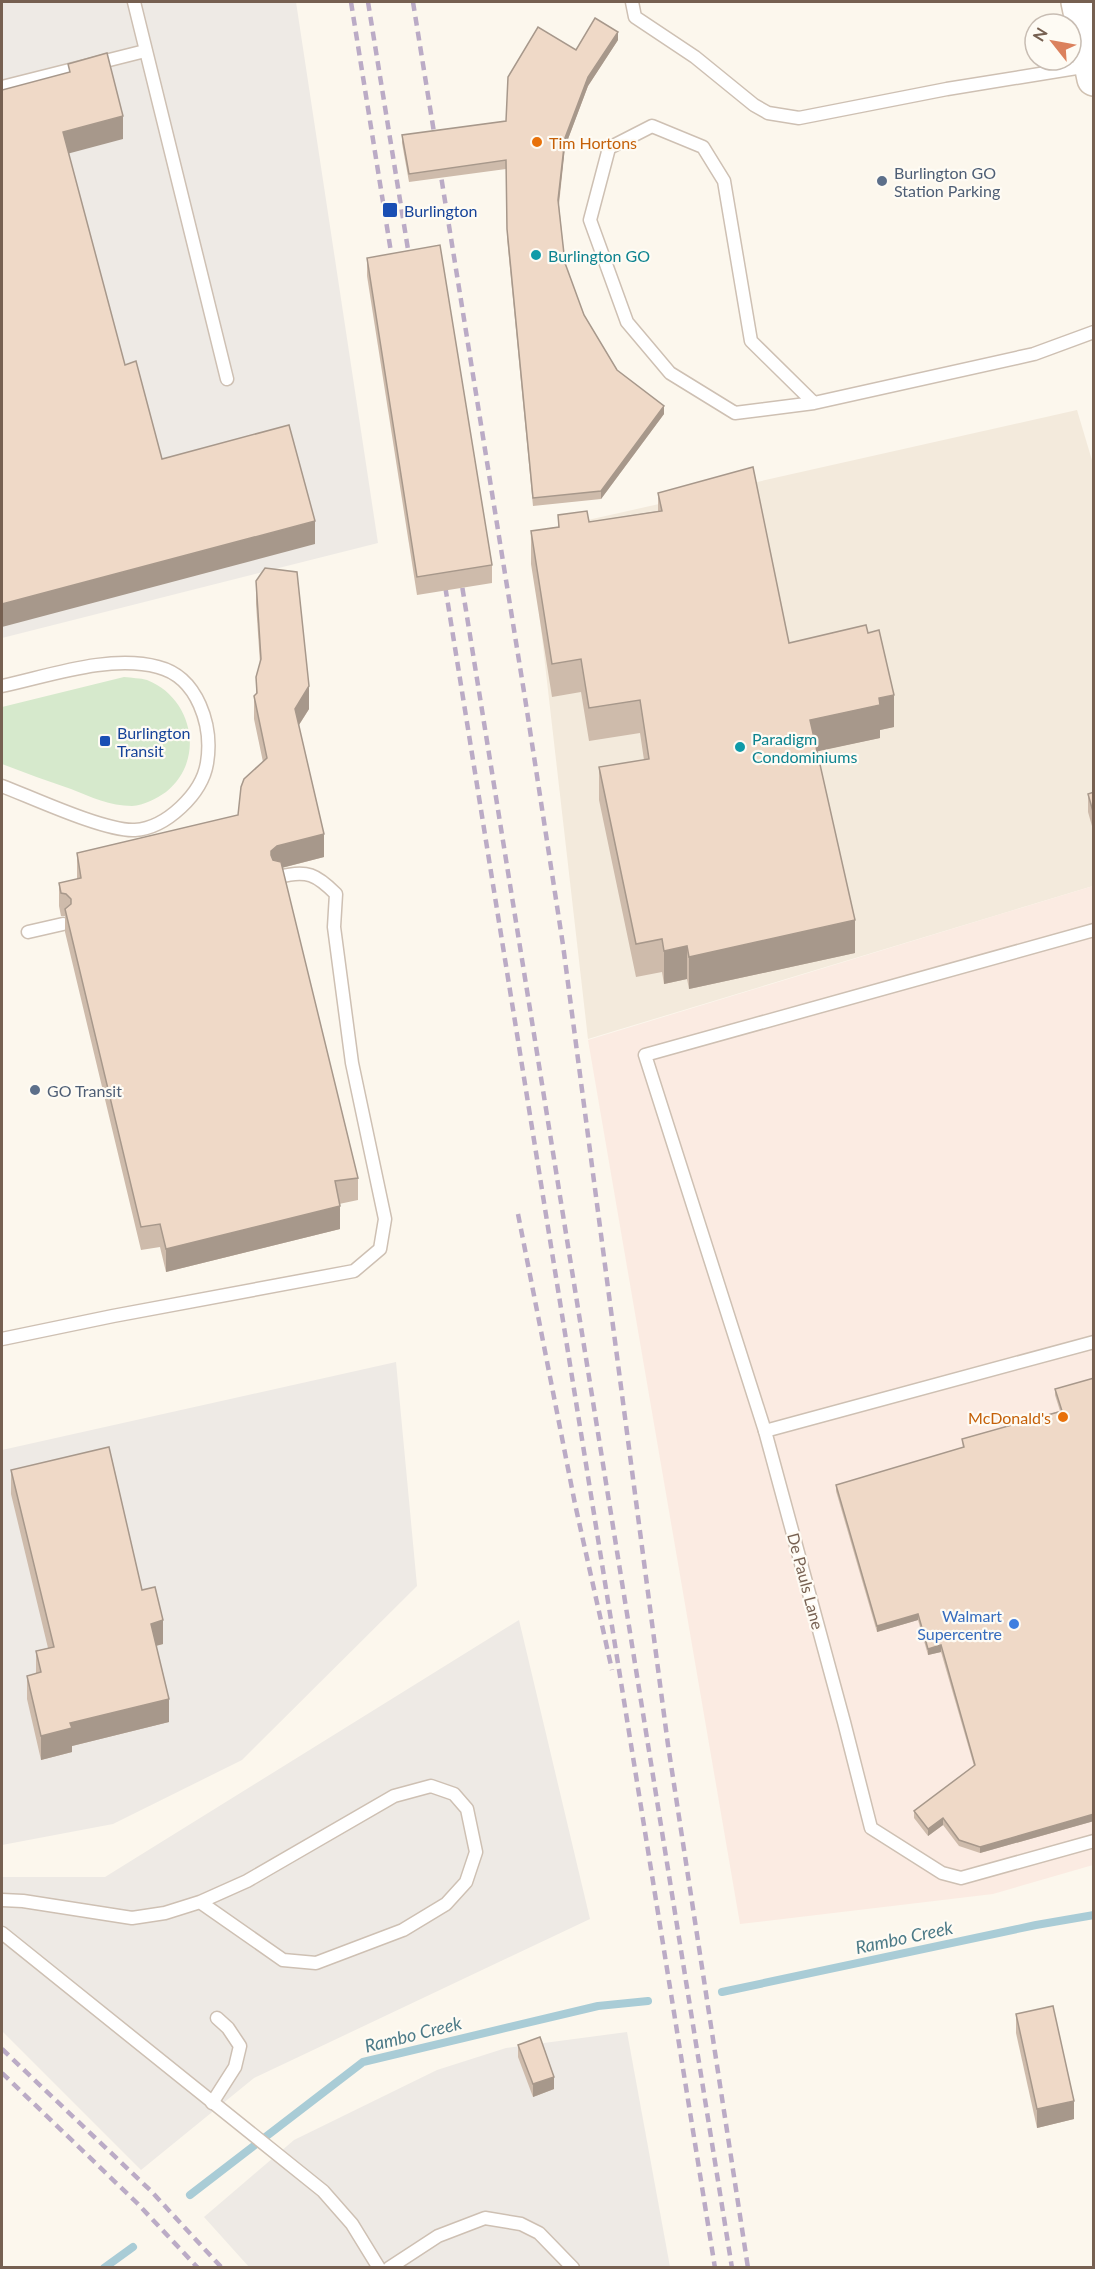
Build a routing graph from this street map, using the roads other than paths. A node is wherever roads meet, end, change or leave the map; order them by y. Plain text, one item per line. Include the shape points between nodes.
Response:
1 (134, 2) edge
2 (632, 2) edge
3 (1078, 2) edge
4 (145, 51) junction
5 (1092, 72) edge
6 (2, 87) edge
7 (1094, 332) edge
8 (227, 380) dead end
9 (814, 403) junction
10 (2, 686) edge
11 (2, 786) edge
12 (279, 877) edge
13 (63, 924) edge
14 (1094, 930) edge
15 (28, 933) dead end
16 (2, 1339) edge
17 (1094, 1342) edge
18 (765, 1431) junction
19 (1094, 1841) edge
20 (2, 1900) edge
21 (201, 1902) junction
22 (2, 1933) edge
23 (217, 2018) dead end
24 (212, 2103) junction
25 (379, 2268) edge
26 (389, 2268) edge
27 (573, 2268) edge

1 - 4 lane
2 - 5 lane via 635,17 695,57 754,105 768,113 799,118 947,89
3 - 5 main road
4 - 6 lane
4 - 8 lane
7 - 9 lane via 1034,354
9 - 9 lane via 751,342 724,181 703,147 652,126 609,148 590,220 627,322 670,373 735,413
10 - 11 lane via 106,663 158,667 174,673 190,688 200,704 208,742 207,765 194,791 183,805 151,827 111,827
12 - 16 lane via 291,873 319,878 336,894 334,927 352,1063 385,1219 380,1249 354,1271
13 - 15 lane
14 - 18 lane, De Pauls Lane via 645,1055
17 - 18 lane
18 - 19 lane, De Pauls Lane via 870,1828 942,1873 961,1878
20 - 21 lane via 132,1918
21 - 21 lane via 247,1881 394,1796 431,1786 454,1794 468,1809 476,1852 466,1882 446,1904 403,1930 316,1963 283,1960
22 - 24 lane
23 - 24 lane via 240,2046 235,2067
24 - 25 lane via 323,2191 352,2224
26 - 27 lane via 438,2236 485,2218 521,2224 539,2233

